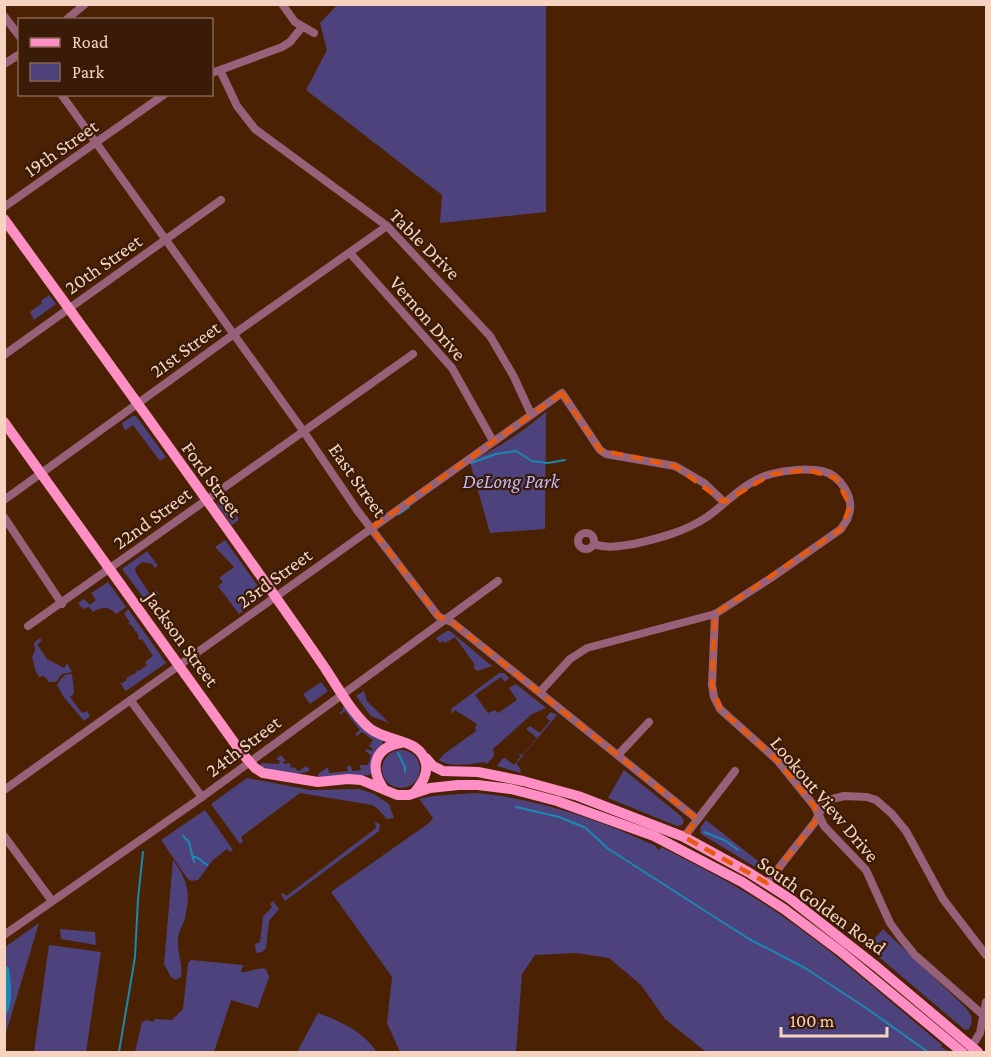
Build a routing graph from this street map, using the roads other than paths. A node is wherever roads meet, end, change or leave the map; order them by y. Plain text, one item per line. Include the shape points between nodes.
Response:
1 (86, 4) edge
2 (282, 4) edge
3 (4, 16) edge
4 (68, 18) edge
5 (302, 27) junction
6 (314, 33) dead end
7 (18, 35) edge
8 (18, 55) edge
9 (4, 64) edge
10 (216, 72) edge
11 (62, 96) edge
12 (162, 96) edge
13 (97, 144) junction
14 (221, 200) dead end
15 (4, 207) edge
16 (4, 219) edge
17 (387, 226) junction
18 (165, 240) junction
19 (350, 253) junction
20 (69, 309) junction
21 (234, 334) junction
22 (412, 354) dead end
23 (4, 355) edge
24 (136, 404) junction
25 (531, 414) junction
26 (4, 422) edge
27 (304, 432) junction
28 (494, 441) junction
29 (41, 472) junction
30 (4, 500) edge
31 (206, 500) junction
32 (724, 502) junction
33 (4, 517) edge
34 (371, 528) junction
35 (594, 544) dead end
36 (110, 569) junction
37 (498, 581) dead end
38 (276, 597) junction
39 (62, 604) junction
40 (715, 614) junction
41 (444, 620) junction
42 (28, 626) dead end
43 (179, 665) junction
44 (540, 692) junction
45 (342, 693) junction
46 (131, 701) junction
47 (650, 722) dead end
48 (404, 742) junction
49 (423, 755) junction
50 (618, 755) junction
51 (249, 762) junction
52 (735, 771) dead end
53 (383, 789) junction
54 (4, 790) edge
55 (414, 792) junction
56 (202, 797) junction
57 (818, 815) junction
58 (697, 819) junction
59 (4, 836) edge
60 (681, 842) junction
61 (762, 888) junction
62 (52, 901) junction
63 (4, 934) edge
64 (987, 955) edge
65 (987, 1002) edge
66 (982, 1015) junction
67 (970, 1051) edge

1 - 4 street
2 - 5 street
3 - 7 street
5 - 6 street
5 - 10 street via 282,47
8 - 9 street
10 - 17 street, Table Drive via 255,129
11 - 13 street, East Street
12 - 13 street, 19th Street
13 - 15 street, 19th Street
13 - 18 street, East Street
14 - 18 street, 20th Street
16 - 20 main road, Ford Street
17 - 19 street, 21st Street
17 - 25 street, Table Drive via 490,336
18 - 20 street, 20th Street
18 - 21 street, East Street
19 - 21 street, 21st Street
19 - 28 street, Vernon Drive via 452,368
20 - 23 street, 20th Street
20 - 24 main road, Ford Street
21 - 24 street, 21st Street
21 - 27 street, East Street
22 - 27 street, 22nd Street
24 - 29 street, 21st Street
24 - 31 main road, Ford Street
25 - 28 street, 23rd Street
25 - 32 street, 23rd Street via 562,393 600,450 675,466 704,483
26 - 29 main road, Jackson Street
27 - 31 street, 22nd Street
27 - 34 street, East Street
28 - 34 street, 23rd Street
29 - 30 street, 21st Street
29 - 36 main road, Jackson Street
31 - 36 street, 22nd Street
31 - 38 main road, Ford Street
32 - 35 street via 681,532 616,547
32 - 40 street via 772,474 807,470 823,471 839,481 848,493 850,506 844,524 826,540
33 - 39 street
34 - 38 street, 23rd Street
34 - 41 street, East Street
36 - 39 street, 22nd Street
36 - 43 main road, Jackson Street
37 - 41 street, 24th Street
38 - 43 street, 23rd Street
38 - 45 main road, Ford Street
39 - 42 street, 22nd Street
40 - 44 street via 586,648 570,659
40 - 57 street, Lookout View Drive via 712,685 720,709 777,760
41 - 44 street, East Street
41 - 45 street, 24th Street
43 - 46 street, 23rd Street
43 - 51 main road, Jackson Street
44 - 50 street, East Street
45 - 48 main road, Ford Street via 378,734
45 - 51 street, 24th Street
46 - 54 street, 23rd Street
46 - 56 street
47 - 50 street
48 - 49 main road
48 - 53 main road via 390,746 378,757 375,772
49 - 55 main road via 424,780
49 - 60 main road, South Golden Road via 443,771 478,772 549,788 618,810
50 - 58 street, East Street
51 - 53 main road, Jackson Street via 270,775 318,782 362,780
51 - 56 street, 24th Street
52 - 58 street
53 - 55 main road via 397,795
55 - 60 main road, South Golden Road via 458,784 517,790
56 - 62 street, 24th Street
57 - 61 street
57 - 64 street via 832,799 855,795 876,800 906,831 943,899
57 - 66 street, Lookout View Drive via 866,870 901,938
58 - 60 street
59 - 62 street
60 - 61 main road, South Golden Road
61 - 67 main road, South Golden Road
62 - 63 street, 24th Street
65 - 66 street
66 - 67 street via 980,1034

